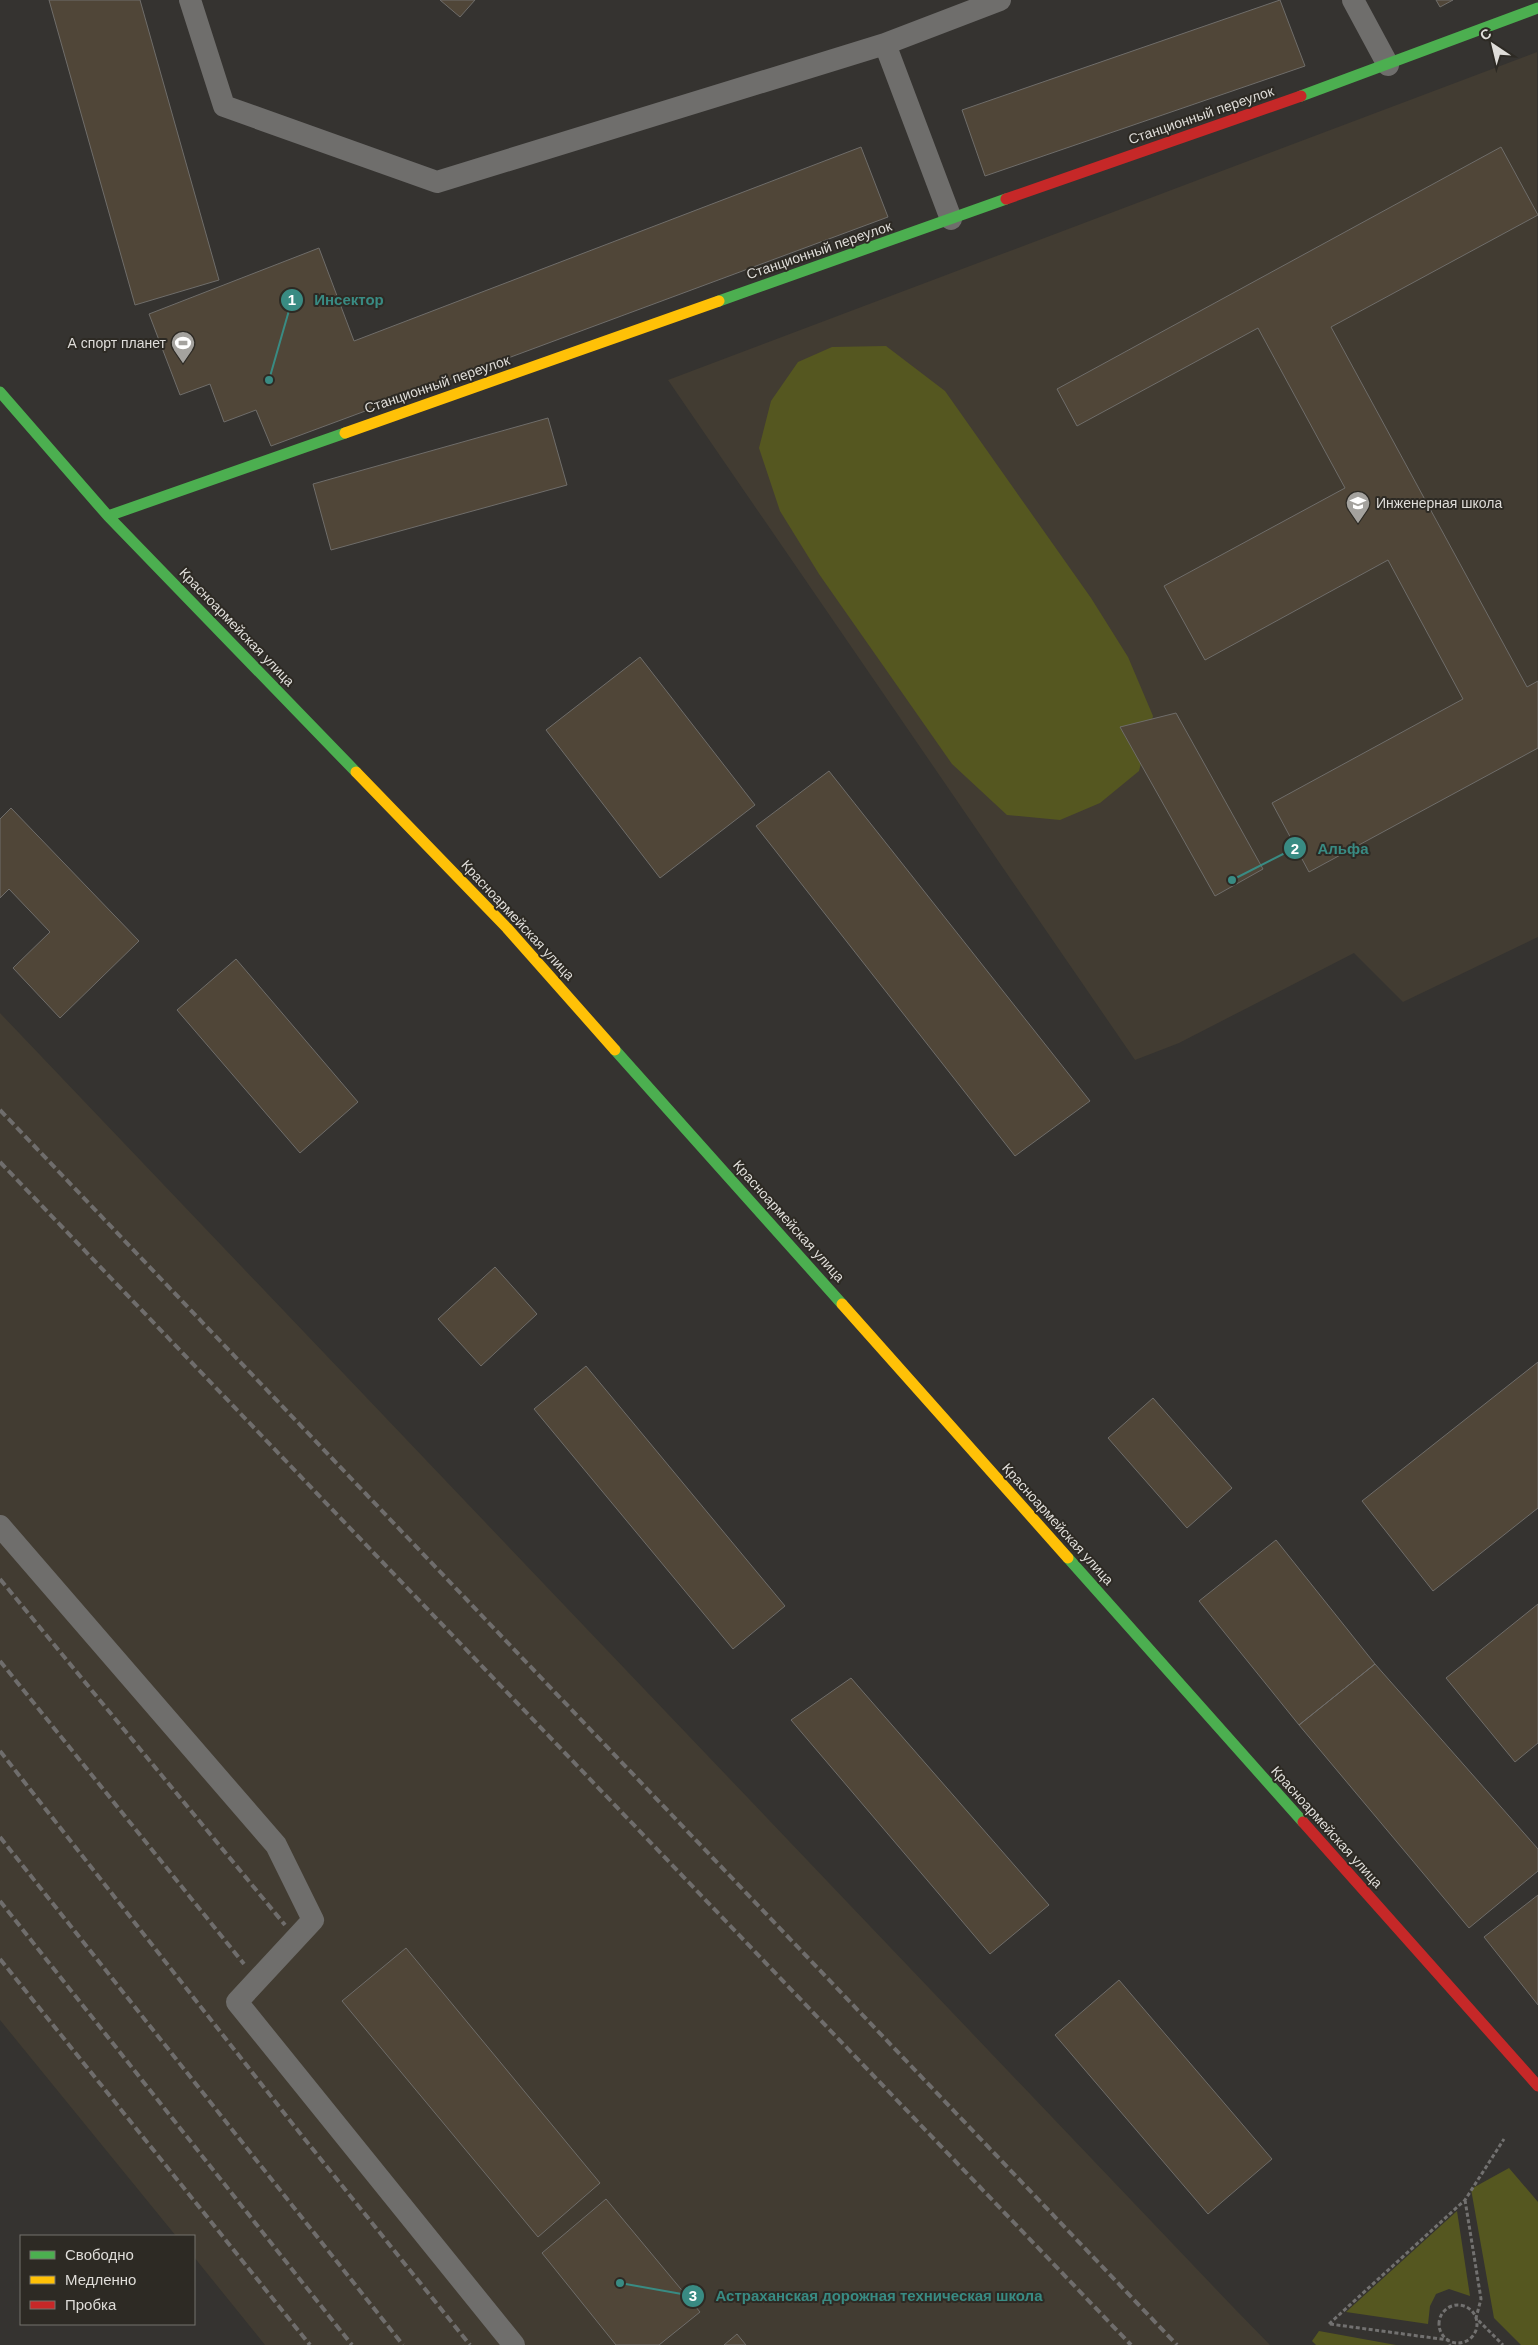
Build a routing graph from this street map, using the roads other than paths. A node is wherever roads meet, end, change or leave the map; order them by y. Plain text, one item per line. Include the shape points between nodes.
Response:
1 (190, 0) edge
2 (1000, 0) edge
3 (1353, 0) edge
4 (1538, 8) edge
5 (885, 44) junction
6 (1388, 65) junction
7 (951, 220) junction
8 (0, 392) edge
9 (108, 516) junction
10 (0, 1526) edge
11 (1538, 2086) edge
12 (514, 2345) edge

1 - 5 lane via 224,106 437,182
2 - 5 lane
3 - 6 lane
4 - 6 street, Станционный переулок
5 - 7 lane
6 - 7 street, Станционный переулок
7 - 9 street, Станционный переулок
8 - 9 street, Красноармейская улица
9 - 11 street, Красноармейская улица via 508,928
10 - 12 lane via 276,1845 312,1920 237,2002

